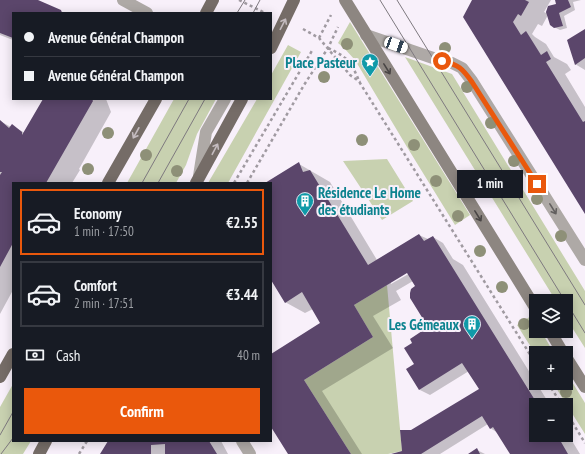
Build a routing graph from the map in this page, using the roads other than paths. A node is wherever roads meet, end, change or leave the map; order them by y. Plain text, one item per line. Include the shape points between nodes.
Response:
1 (123, 0) edge
2 (213, 0) edge
3 (294, 0) edge
4 (348, 3) edge
5 (145, 12) edge
6 (207, 12) edge
7 (366, 34) junction
8 (272, 46) edge
9 (155, 100) edge
10 (224, 100) edge
11 (241, 100) edge
12 (197, 181) edge
13 (109, 182) edge
14 (585, 260) edge
15 (529, 298) edge
16 (12, 356) edge
17 (573, 368) edge
18 (0, 377) edge
19 (585, 388) edge
20 (45, 442) edge
21 (243, 442) edge
22 (39, 454) edge
23 (250, 454) edge

1 - 5 street
2 - 6 main road
8 -> 3 main road
4 - 7 main road
7 -> 14 street via 462,68
7 -> 15 main road
9 -> 13 main road
10 - 12 street via 206,132
12 -> 11 main road
16 - 18 main road
17 - 19 main road
20 - 22 main road
21 - 23 street

